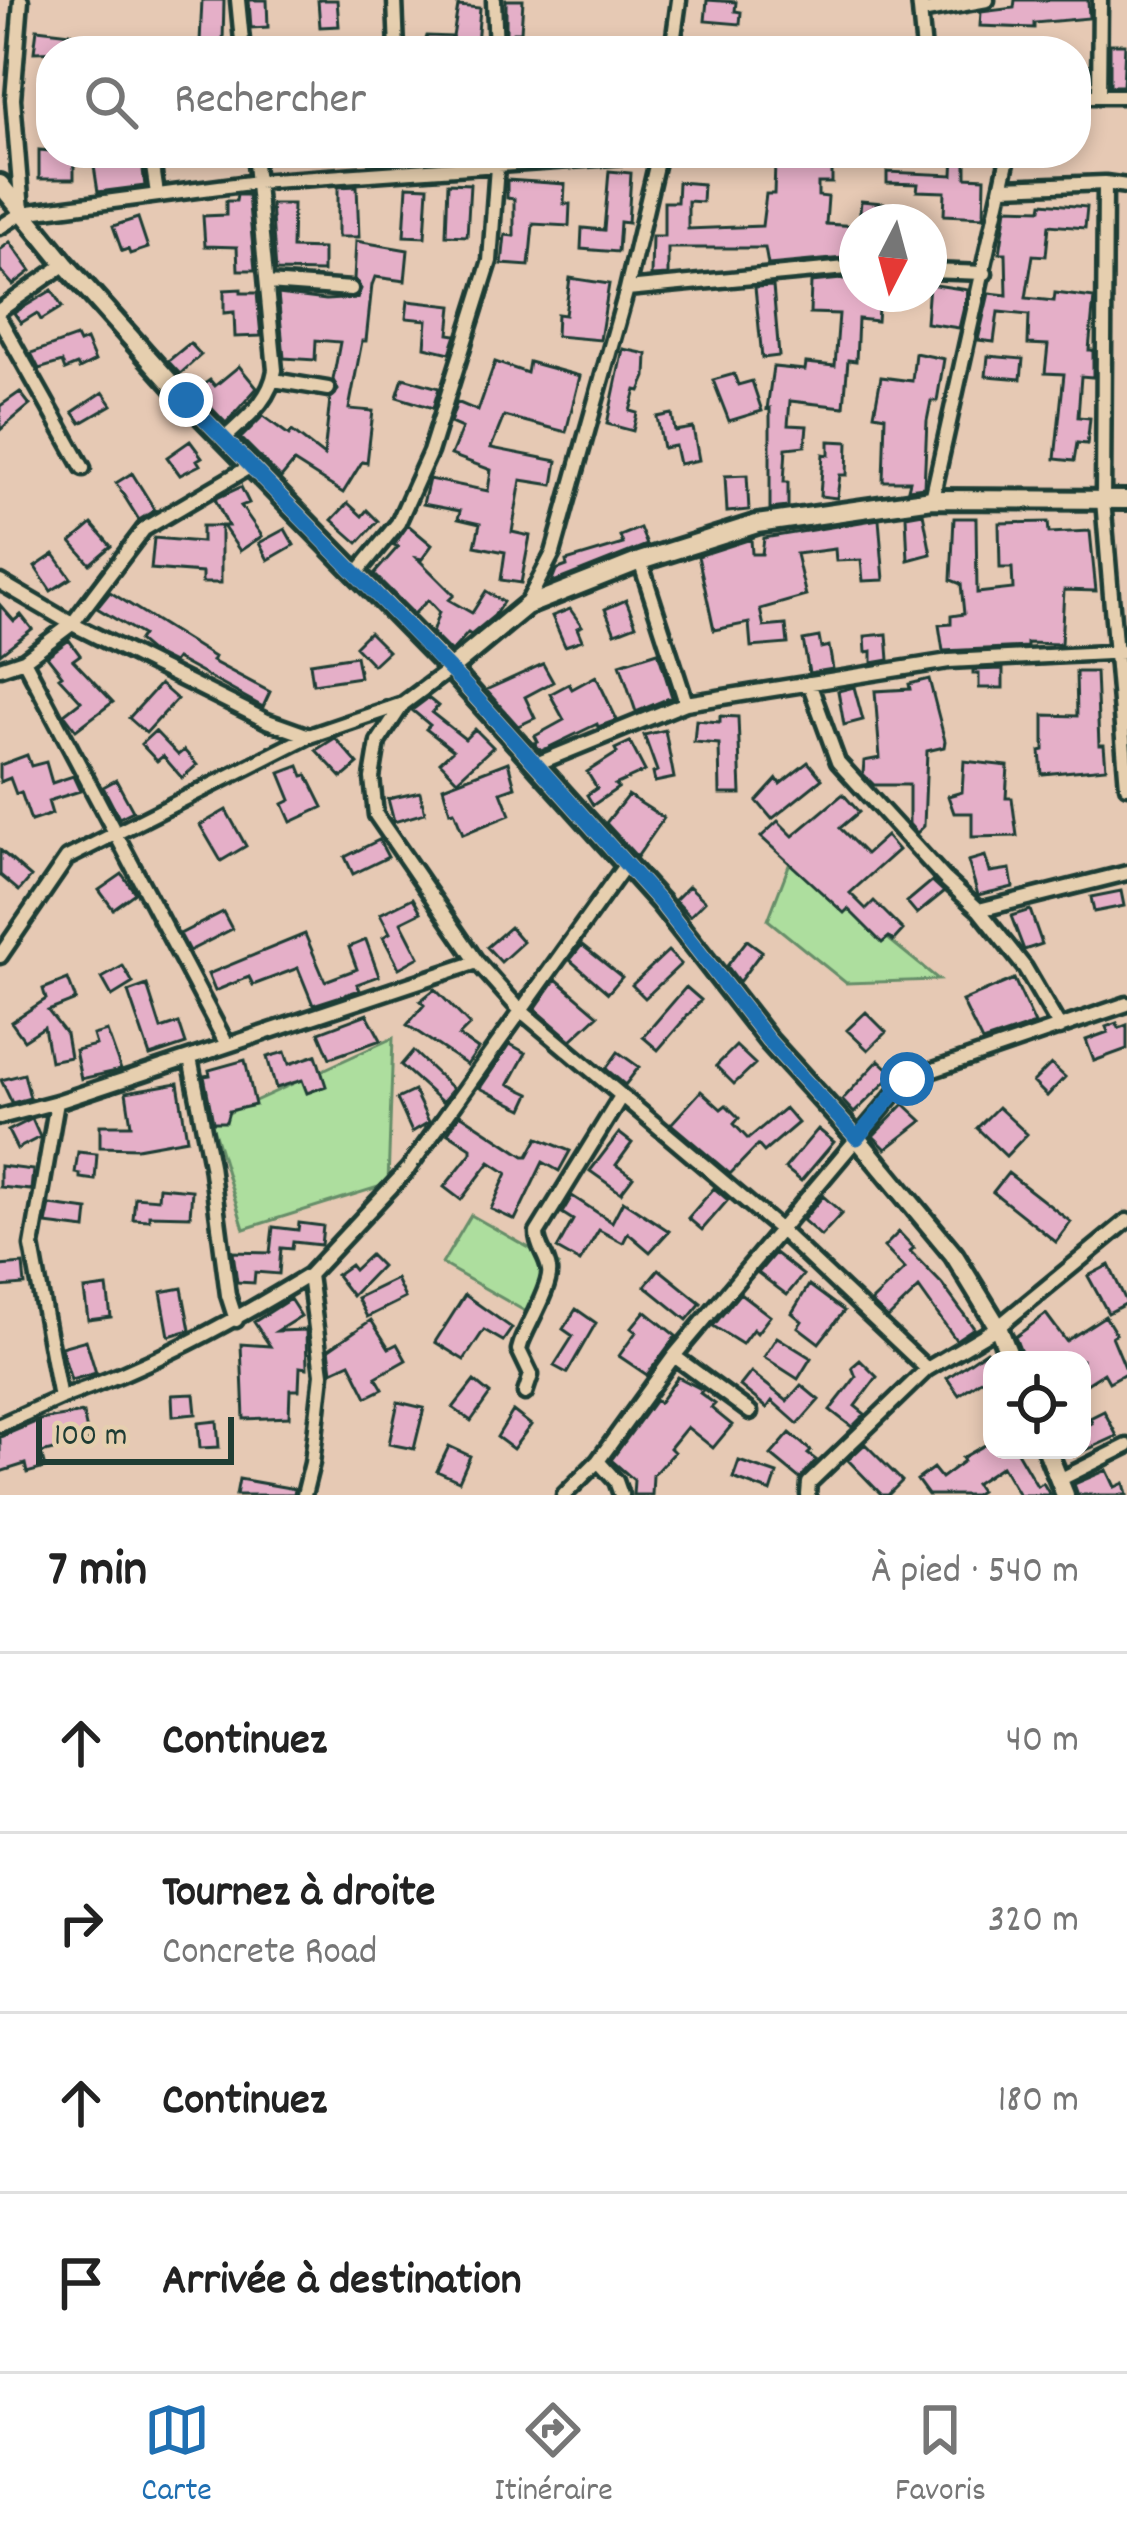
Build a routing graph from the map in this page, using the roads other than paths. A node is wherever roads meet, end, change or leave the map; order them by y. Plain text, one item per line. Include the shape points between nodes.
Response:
1 (21, 0) edge
2 (238, 0) edge
3 (395, 0) edge
4 (494, 0) edge
5 (679, 0) edge
6 (987, 0) edge
7 (1100, 0) edge
8 (920, 6) edge
9 (242, 36) edge
10 (396, 36) edge
11 (495, 36) edge
12 (674, 36) edge
13 (923, 36) edge
14 (1091, 96) edge
15 (1099, 96) junction
16 (1127, 97) edge
17 (153, 168) edge
18 (256, 168) edge
19 (421, 168) edge
20 (497, 168) edge
21 (658, 168) edge
22 (1006, 168) edge
23 (402, 170) joint
24 (257, 182) junction
25 (1105, 183) junction
26 (0, 184) edge
27 (1127, 186) edge
28 (1003, 188) junction
29 (157, 194) junction
30 (22, 212) junction
31 (0, 227) edge
32 (65, 264) junction
33 (839, 269) edge
34 (947, 272) edge
35 (985, 273) junction
36 (268, 284) junction
37 (351, 289) dead end
38 (627, 289) junction
39 (0, 310) edge
40 (0, 320) edge
41 (274, 380) junction
42 (328, 389) dead end
43 (224, 439) junction
44 (251, 466) junction
45 (83, 468) dead end
46 (932, 499) junction
47 (1103, 500) junction
48 (1127, 500) edge
49 (640, 561) junction
50 (355, 575) junction
51 (0, 581) edge
52 (526, 606) junction
53 (72, 624) junction
54 (1121, 652) edge
55 (25, 660) junction
56 (0, 668) edge
57 (450, 669) junction
58 (808, 682) junction
59 (686, 703) junction
60 (403, 704) junction
61 (309, 736) junction
62 (536, 764) junction
63 (1127, 786) edge
64 (114, 833) junction
65 (626, 865) junction
66 (1127, 872) edge
67 (979, 910) junction
68 (0, 956) edge
69 (477, 962) junction
70 (1127, 1004) edge
71 (519, 1010) junction
72 (1060, 1028) junction
73 (226, 1043) junction
74 (190, 1058) junction
75 (620, 1098) junction
76 (57, 1102) junction
77 (0, 1117) edge
78 (857, 1138) junction
79 (1127, 1221) edge
80 (778, 1228) junction
81 (309, 1275) junction
82 (236, 1320) junction
83 (998, 1327) junction
84 (1007, 1351) edge
85 (674, 1356) junction
86 (927, 1369) junction
87 (525, 1393) dead end
88 (60, 1398) junction
89 (750, 1412) dead end
90 (0, 1425) edge
91 (1127, 1446) edge
92 (1050, 1459) edge
93 (598, 1462) junction
94 (1060, 1490) edge
95 (304, 1495) edge
96 (564, 1495) edge
97 (621, 1495) edge
98 (808, 1495) edge

1 - 30 street via 13,99
2 - 9 street
3 - 10 street
4 - 11 street
5 - 12 street
6 - 8 street
7 - 15 street
8 - 13 street
14 - 15 street
15 - 16 street
17 - 29 street
18 - 24 street
19 - 23 street
20 - 50 street via 490,261 430,452 398,523
21 - 38 street
22 - 28 street
23 - 24 street
24 - 29 street
24 - 36 street
25 - 27 street
25 - 28 street
25 - 47 street
26 - 30 street
28 - 35 street
29 - 30 street
30 - 31 street
30 - 32 street
32 - 39 street
32 - 43 street
33 - 38 street
34 - 35 street
35 - 46 street
36 - 37 street
36 - 41 street
38 - 52 street via 554,553
40 - 45 street
41 - 42 street
41 - 43 street
43 - 44 street
44 - 50 street
44 - 53 street via 144,529
46 - 47 street
46 - 49 street via 757,524
47 - 48 street
47 - 54 street
49 - 52 street
49 - 59 street
50 - 57 street
51 - 53 street
52 - 57 street
53 - 55 street
53 - 61 street
54 - 58 street via 949,661
54 - 63 street
55 - 56 street
55 - 64 street
57 - 60 street
57 - 62 street
58 - 59 street
58 - 67 street via 838,762
59 - 62 street
60 - 61 street
60 - 69 street via 378,742 376,815
61 - 64 street
62 - 65 street
64 - 68 street via 68,858
64 - 73 street
65 - 71 street
65 - 78 street
66 - 67 street
67 - 72 street
69 - 71 street
69 - 73 street
70 - 72 street
71 - 75 street
71 - 81 street via 408,1169
72 - 78 street via 907,1079
73 - 74 street
74 - 76 street
74 - 82 street
75 - 80 street
75 - 87 street via 537,1233 550,1273 519,1350 531,1375
76 - 77 street
76 - 88 street via 32,1246
78 - 80 street
78 - 83 street via 954,1255
79 - 83 street
80 - 85 street
80 - 86 street
81 - 82 street
81 - 95 street via 322,1374
82 - 88 street via 135,1372
83 - 84 street
83 - 86 street
85 - 89 street
85 - 93 street
86 - 98 street via 809,1483
88 - 90 street
91 - 94 street
92 - 94 street
93 - 96 street
93 - 97 street

